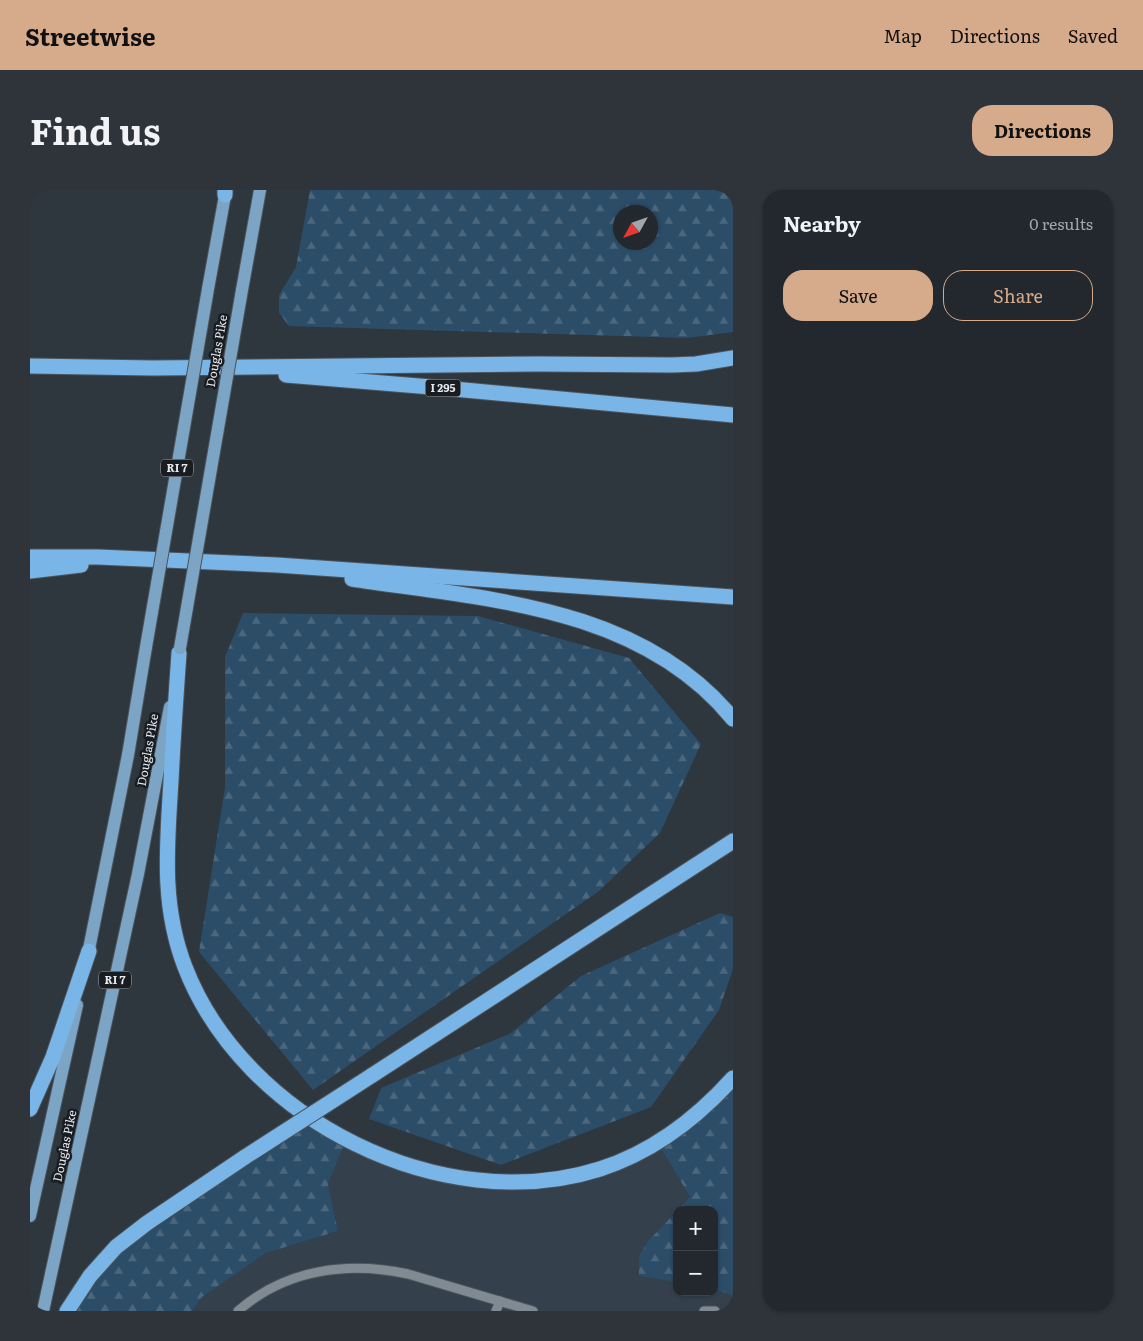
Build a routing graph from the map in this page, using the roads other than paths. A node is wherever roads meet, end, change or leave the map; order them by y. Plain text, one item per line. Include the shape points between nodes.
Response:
1 (260, 190) edge
2 (225, 192) edge
3 (733, 358) edge
4 (30, 364) edge
5 (153, 368) junction
6 (733, 415) edge
7 (30, 557) edge
8 (157, 559) junction
9 (277, 565) junction
10 (30, 571) edge
11 (733, 597) edge
12 (179, 651) junction
13 (733, 719) edge
14 (727, 845) edge
15 (89, 951) junction
16 (733, 1078) edge
17 (30, 1109) edge
18 (30, 1216) edge
19 (500, 1301) junction
20 (44, 1311) edge
21 (67, 1311) edge
22 (238, 1311) edge
23 (496, 1311) edge
24 (533, 1311) edge
25 (704, 1311) edge
26 (715, 1311) edge

1 - 12 main road, Douglas Pike / RI 7, bridge
2 - 15 main road, Douglas Pike / RI 7, bridge via 122,783
3 - 5 highway via 664,365
4 - 5 highway, I 295
5 - 6 highway, I 295 via 399,384
7 - 8 highway
8 - 9 highway
8 - 10 highway
9 - 11 highway
9 - 13 highway via 522,606 588,622 640,644 667,660 700,684
12 - 16 highway via 167,868 169,906 178,948 204,1006 227,1039 255,1071 305,1114 358,1145 406,1164 476,1180 544,1181 601,1169 638,1154 689,1121
12 - 20 main road, Douglas Pike / RI 7 via 138,874
14 - 21 highway, bridge via 147,1223 116,1247 90,1276
15 - 17 highway via 50,1065
15 - 18 main road, Douglas Pike / RI 7
19 - 22 lane via 408,1274 353,1267 300,1276 269,1290
19 - 23 lane
19 - 24 lane
25 - 26 lane

